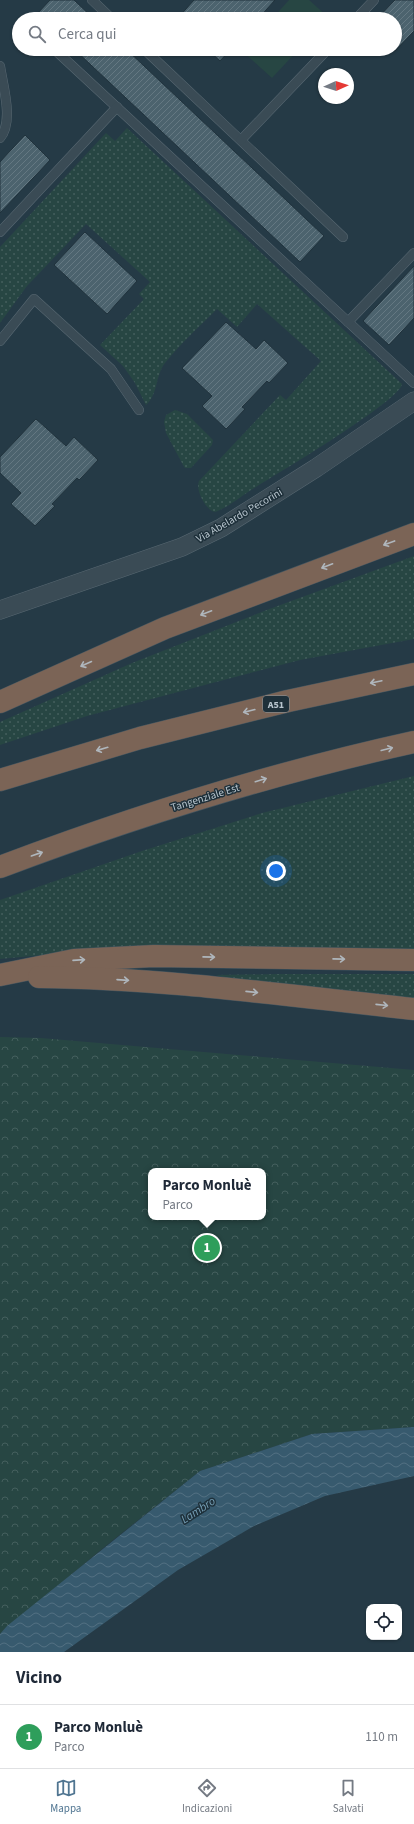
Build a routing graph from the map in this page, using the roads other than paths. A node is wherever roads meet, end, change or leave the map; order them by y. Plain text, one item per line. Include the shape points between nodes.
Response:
1 (92, 0) edge
2 (374, 0) edge
3 (105, 12) edge
4 (363, 12) edge
5 (62, 56) edge
6 (151, 56) edge
7 (321, 56) edge
8 (0, 66) edge
9 (117, 107) junction
10 (0, 138) edge
11 (241, 140) junction
12 (0, 232) edge
13 (344, 237) dead end
14 (414, 253) edge
15 (348, 322) junction
16 (0, 341) edge
17 (414, 383) edge
18 (414, 401) edge
19 (139, 410) dead end
20 (414, 534) edge
21 (0, 610) edge
22 (414, 674) edge
23 (0, 702) edge
24 (414, 742) edge
25 (0, 780) edge
26 (0, 867) edge
27 (414, 960) edge
28 (0, 976) edge
29 (414, 1009) edge

1 - 3 lane
2 - 4 lane
5 - 9 lane
6 - 11 lane
7 - 11 lane
8 - 10 lane via 8,121
9 - 12 lane
9 - 15 lane
11 - 13 lane
14 - 15 lane
15 - 17 lane
16 - 19 lane via 34,299 111,369
18 - 21 street, Via Abelardo Pecorini via 316,468 208,535 182,547
20 -> 23 highway via 165,628
22 -> 25 highway, A51 via 288,701 140,738
26 -> 24 highway, Tangenziale Est via 156,812 272,777
28 -> 27 highway via 74,960 154,956
28 -> 29 highway via 83,977 155,982

